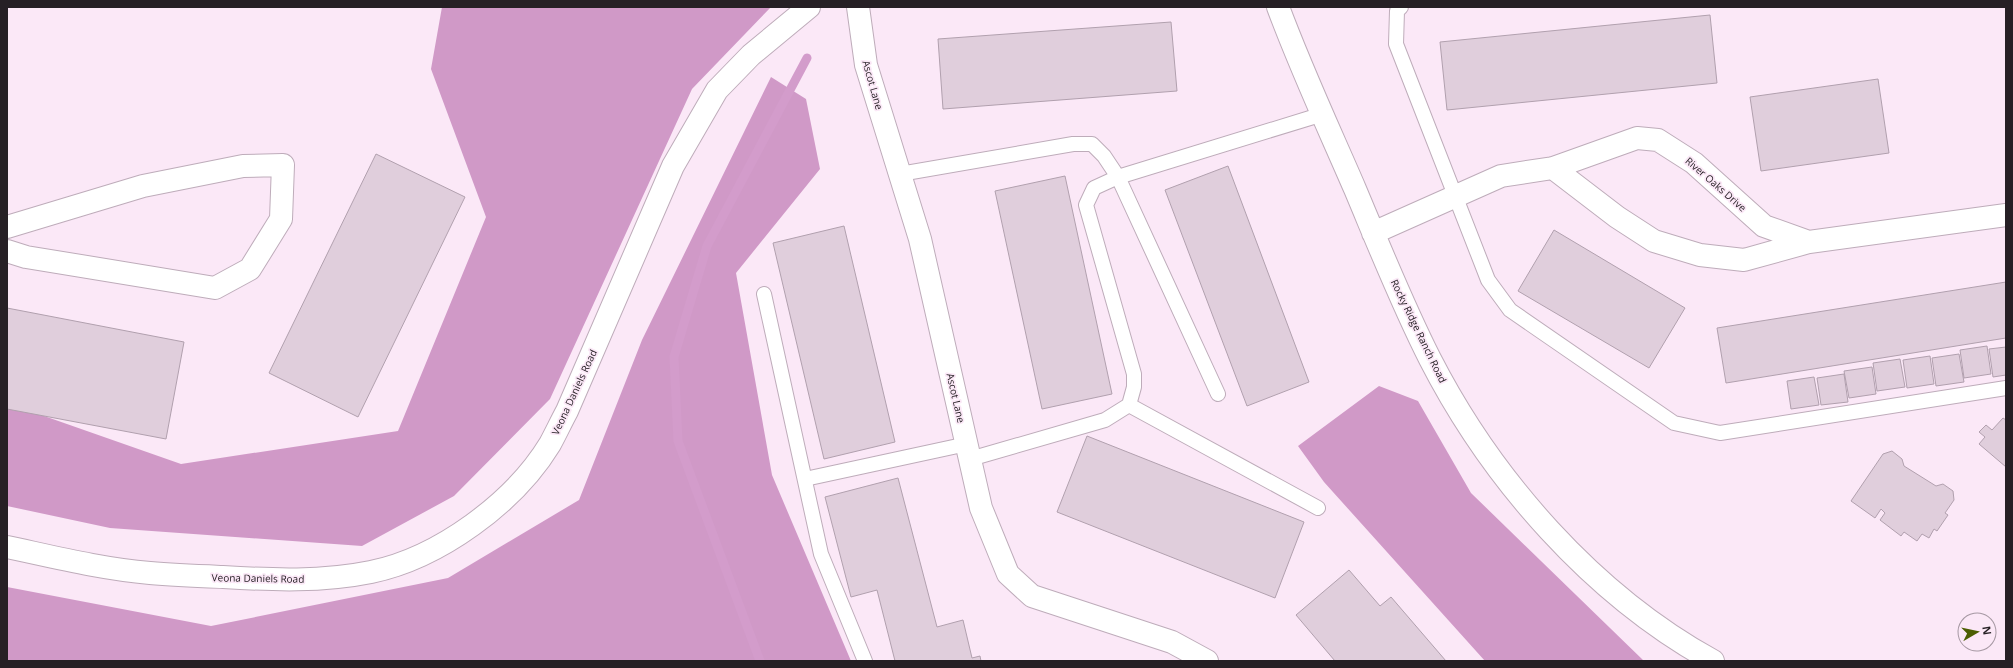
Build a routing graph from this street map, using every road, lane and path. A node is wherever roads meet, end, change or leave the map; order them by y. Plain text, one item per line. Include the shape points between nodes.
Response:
1 (809, 7) edge
2 (858, 7) edge
3 (1278, 7) edge
4 (1401, 7) edge
5 (1323, 114) junction
6 (1553, 168) junction
7 (900, 174) junction
8 (1118, 178) junction
9 (1454, 196) junction
10 (2006, 215) edge
11 (7, 227) edge
12 (1374, 233) junction
13 (1809, 242) junction
14 (7, 251) edge
15 (764, 294) dead end
16 (2006, 388) edge
17 (1218, 394) dead end
18 (1129, 406) junction
19 (968, 452) junction
20 (805, 479) junction
21 (1318, 508) dead end
22 (7, 547) edge
23 (865, 661) edge
24 (1207, 661) edge
25 (1713, 661) edge

1 - 22 street, Veona Daniels Road via 751,55 717,90 672,166 567,410 549,444 528,473 484,517 441,546 402,563 372,572 326,579 268,580 149,573
2 - 7 street, Ascot Lane via 866,65
3 - 5 street, Rocky Ridge Ranch Road
4 - 9 lane via 1397,11 1396,44
5 - 8 lane
5 - 12 street, Rocky Ridge Ranch Road
6 - 9 street, River Oaks Drive via 1501,176
6 - 13 street, River Oaks Drive via 1617,217 1654,241 1700,255 1744,260
6 - 13 street, River Oaks Drive via 1637,138 1658,140 1694,163 1764,226
7 - 8 lane via 1073,144 1092,144 1104,156
7 - 19 street, Ascot Lane via 920,239
8 - 17 lane
8 - 18 lane via 1094,188 1086,205 1134,374 1134,387
9 - 12 street, River Oaks Drive
9 - 16 lane via 1488,280 1510,310 1674,423 1720,433
10 - 13 street, River Oaks Drive
11 - 14 street via 143,186 243,166 283,165 281,218 250,268 215,288 26,257
12 - 25 street, Rocky Ridge Ranch Road via 1403,304 1431,361 1466,421 1502,473 1577,559 1637,612
15 - 20 lane
18 - 19 lane via 1105,420
18 - 21 lane
19 - 20 lane
19 - 24 street, Ascot Lane via 981,508 1008,574 1032,596 1172,642
20 - 23 lane via 821,554

